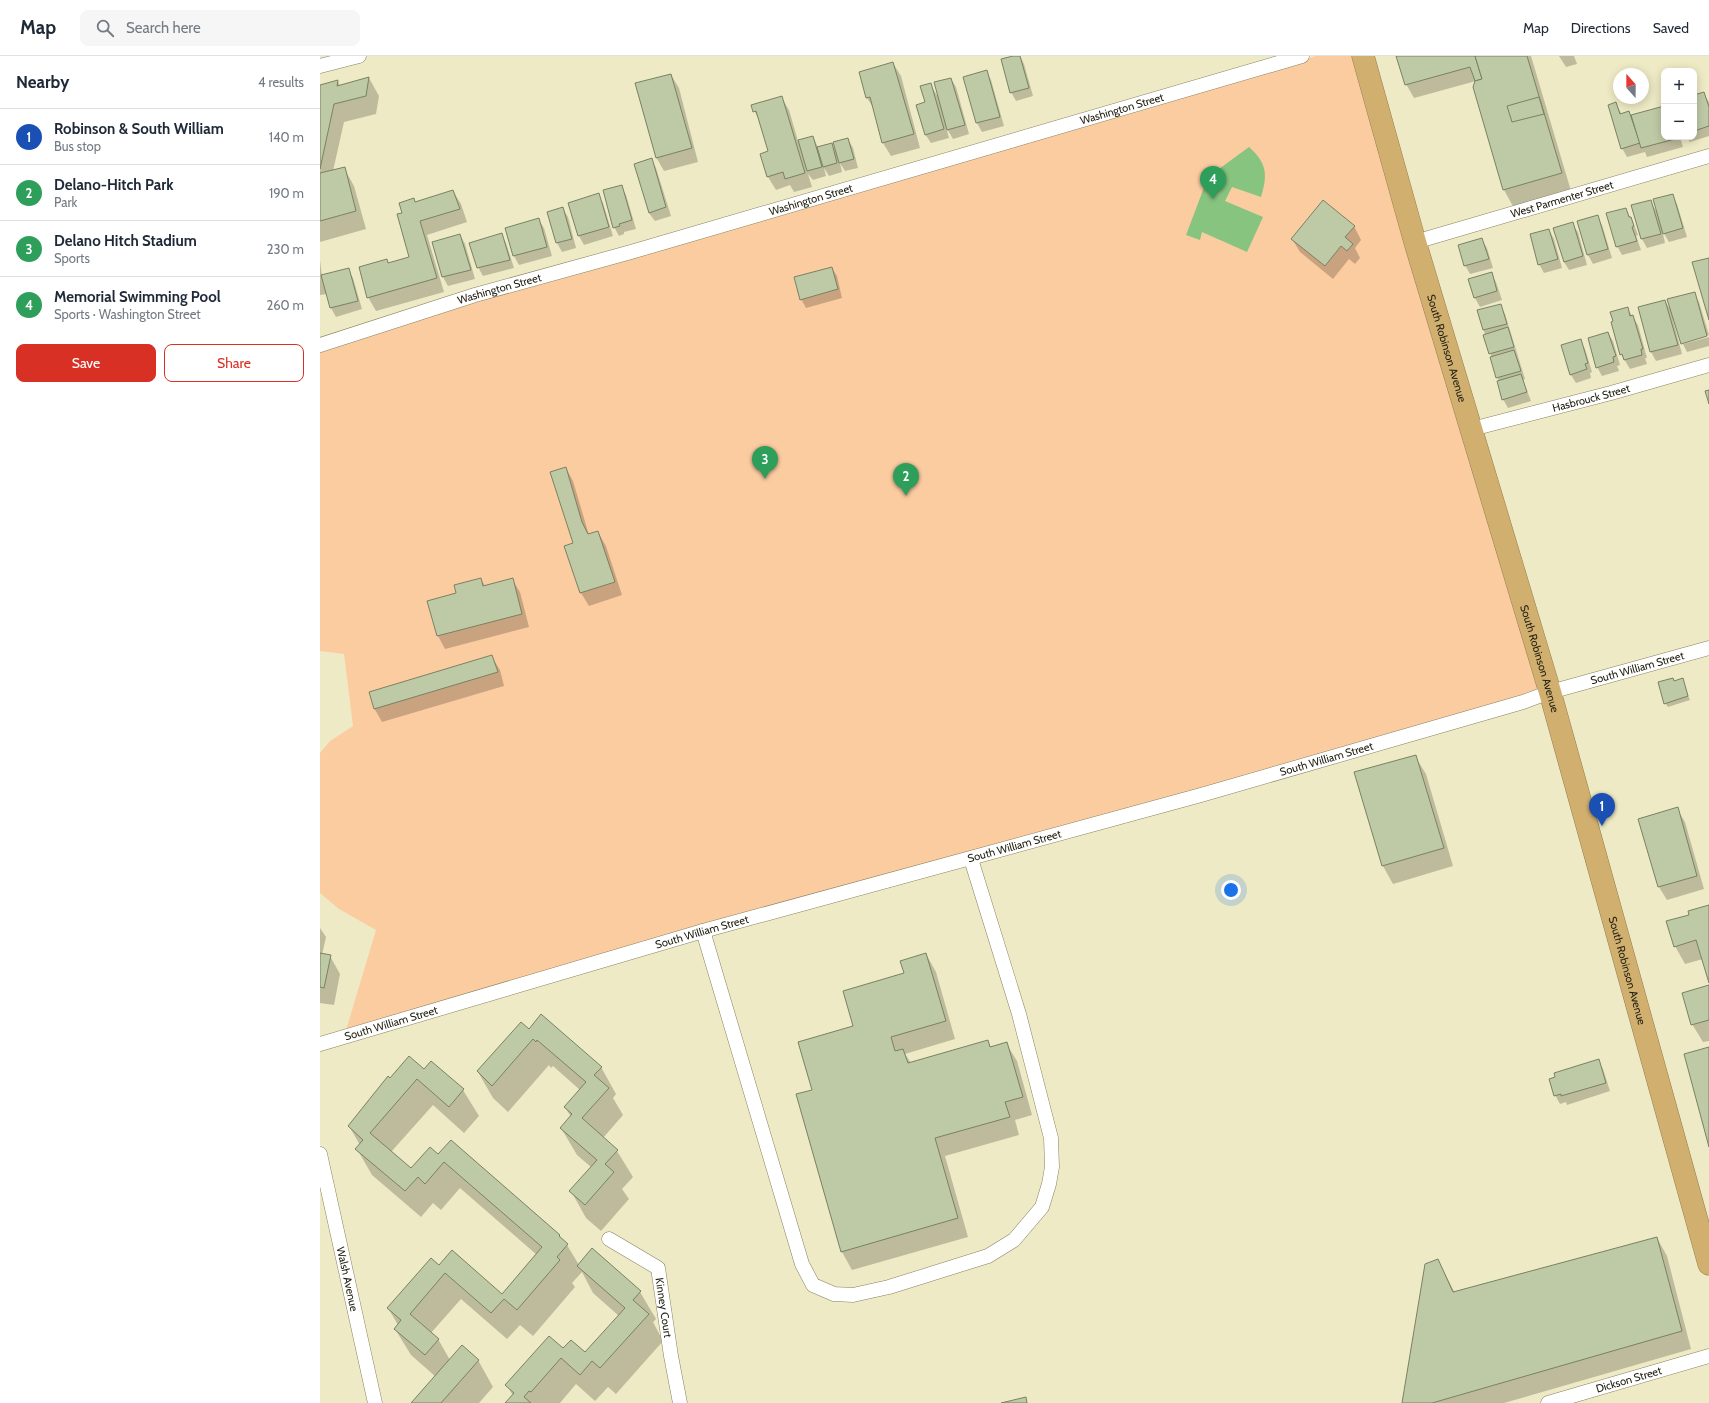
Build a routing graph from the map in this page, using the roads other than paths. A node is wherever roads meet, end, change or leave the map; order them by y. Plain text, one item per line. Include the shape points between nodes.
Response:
1 (359, 56) edge
2 (1302, 56) edge
3 (1363, 56) edge
4 (320, 66) edge
5 (1709, 156) edge
6 (1415, 242) junction
7 (320, 345) edge
8 (1709, 365) edge
9 (1472, 429) junction
10 (1709, 648) edge
11 (1550, 692) junction
12 (971, 859) junction
13 (703, 931) junction
14 (320, 1044) edge
15 (320, 1154) edge
16 (609, 1239) dead end
17 (1709, 1264) edge
18 (1709, 1356) edge
19 (375, 1403) edge
20 (680, 1403) edge
21 (1548, 1403) edge

1 - 4 street
2 - 7 street, Washington Street via 475,296
3 - 6 highway, South Robinson Avenue
5 - 6 street, West Parmenter Street
6 - 9 highway, South Robinson Avenue
8 - 9 street, Hasbrouck Street
9 - 11 highway, South Robinson Avenue
10 - 11 street, South William Street
11 - 12 street, South William Street via 1201,795
11 - 17 highway, South Robinson Avenue
12 - 13 street, South William Street
12 - 13 street via 1019,1014 1051,1138 1052,1167 1049,1184 1042,1207 1014,1240 988,1256 889,1287 852,1295 834,1294 813,1285 802,1264
13 - 14 street, South William Street
15 - 19 street, Walsh Avenue
16 - 20 street, Kinney Court via 658,1268
18 - 21 street, Dickson Street

